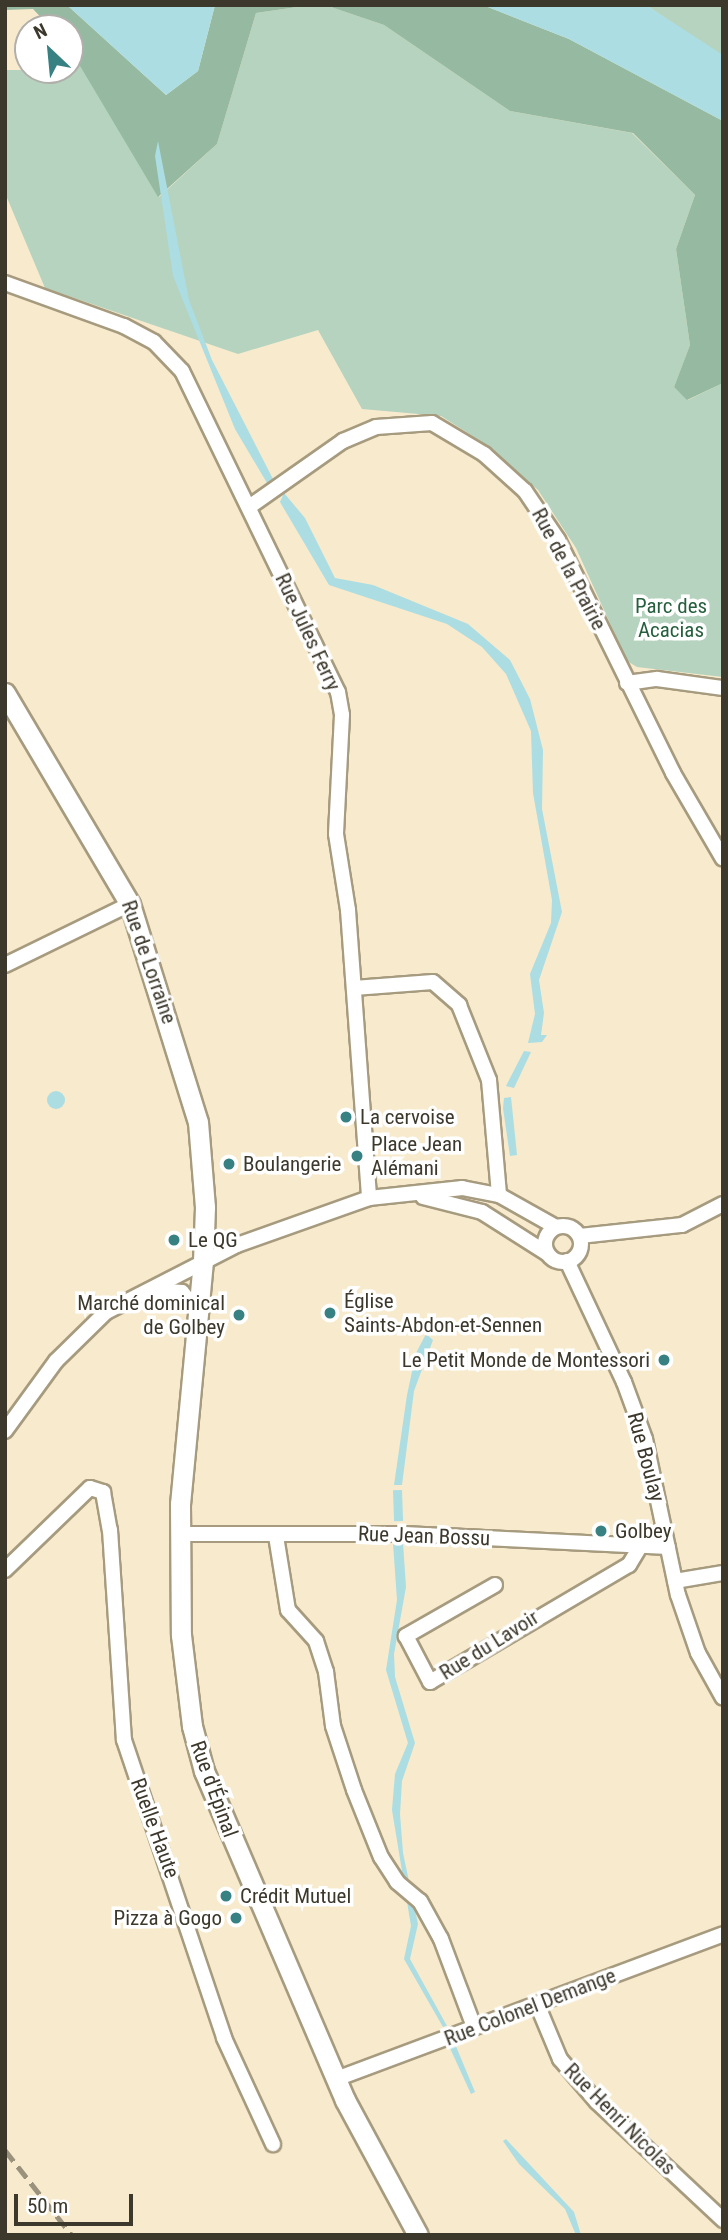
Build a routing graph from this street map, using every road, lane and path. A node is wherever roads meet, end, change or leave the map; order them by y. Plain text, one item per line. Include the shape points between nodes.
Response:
1 (5, 283) edge
2 (249, 507) junction
3 (627, 683) junction
4 (723, 688) edge
5 (8, 703) edge
6 (723, 859) edge
7 (130, 904) junction
8 (5, 965) edge
9 (354, 988) junction
10 (411, 1194) junction
11 (499, 1195) junction
12 (369, 1198) junction
13 (723, 1204) edge
14 (556, 1227) junction
15 (580, 1236) junction
16 (548, 1254) junction
17 (203, 1261) junction
18 (567, 1261) junction
19 (147, 1289) junction
20 (200, 1314) junction
21 (8, 1421) edge
22 (180, 1534) junction
23 (276, 1536) junction
24 (668, 1546) junction
25 (640, 1547) junction
26 (5, 1570) edge
27 (723, 1573) edge
28 (675, 1581) junction
29 (495, 1585) dead end
30 (723, 1698) edge
31 (723, 1934) edge
32 (537, 2004) junction
33 (474, 2028) junction
34 (336, 2079) junction
35 (273, 2144) dead end
36 (723, 2220) edge
37 (418, 2235) edge

1 - 2 street, Rue Jules Ferry via 124,326 154,342 191,384
2 - 3 street, Rue de la Prairie via 343,441 376,427 432,423 453,432 504,470 544,516
2 - 9 street, Rue Jules Ferry via 338,692 342,715 336,834
3 - 4 street via 657,679
3 - 6 street, Rue de la Prairie
5 - 7 main road, Rue de Lorraine
7 - 8 street
7 - 17 main road, Rue de Lorraine via 198,1122 205,1207
9 - 11 street via 433,982 458,1005 489,1080
9 - 12 street, Rue Jules Ferry
10 - 11 street via 462,1188
10 - 12 street
10 - 16 street via 482,1212
11 - 14 street
12 - 17 street
13 - 15 street via 673,1227
14 - 15 street via 573,1228
14 - 16 street via 546,1239
15 - 18 street via 580,1252
16 - 18 street
17 - 19 street
17 - 20 main road, Rue d'Épinal
18 - 24 street, Rue Boulay via 636,1416
19 - 20 street via 182,1292
19 - 21 street via 94,1323
20 - 22 main road, Rue d'Épinal
22 - 23 street, Rue Jean Bossu
22 - 34 main road, Rue d'Épinal via 181,1635 192,1726 204,1771
23 - 25 street, Rue Jean Bossu via 404,1534
23 - 33 street via 288,1609 316,1641 326,1672 333,1726 354,1790 381,1857 397,1882 420,1901 441,1939
24 - 25 street, Rue Jean Bossu
24 - 28 street, Rue Boulay
25 - 29 street, Rue du Lavoir via 629,1565 430,1682 406,1636
26 - 35 street, Ruelle Haute via 90,1488 105,1496 124,1740 224,2038
27 - 28 street
28 - 30 street, Rue Boulay via 698,1653
31 - 32 street, Rue Colonel Demange
32 - 33 street, Rue Colonel Demange
32 - 36 street, Rue Henri Nicolas via 560,2059 597,2102
33 - 34 street, Rue Colonel Demange
34 - 37 main road, Rue d'Épinal

